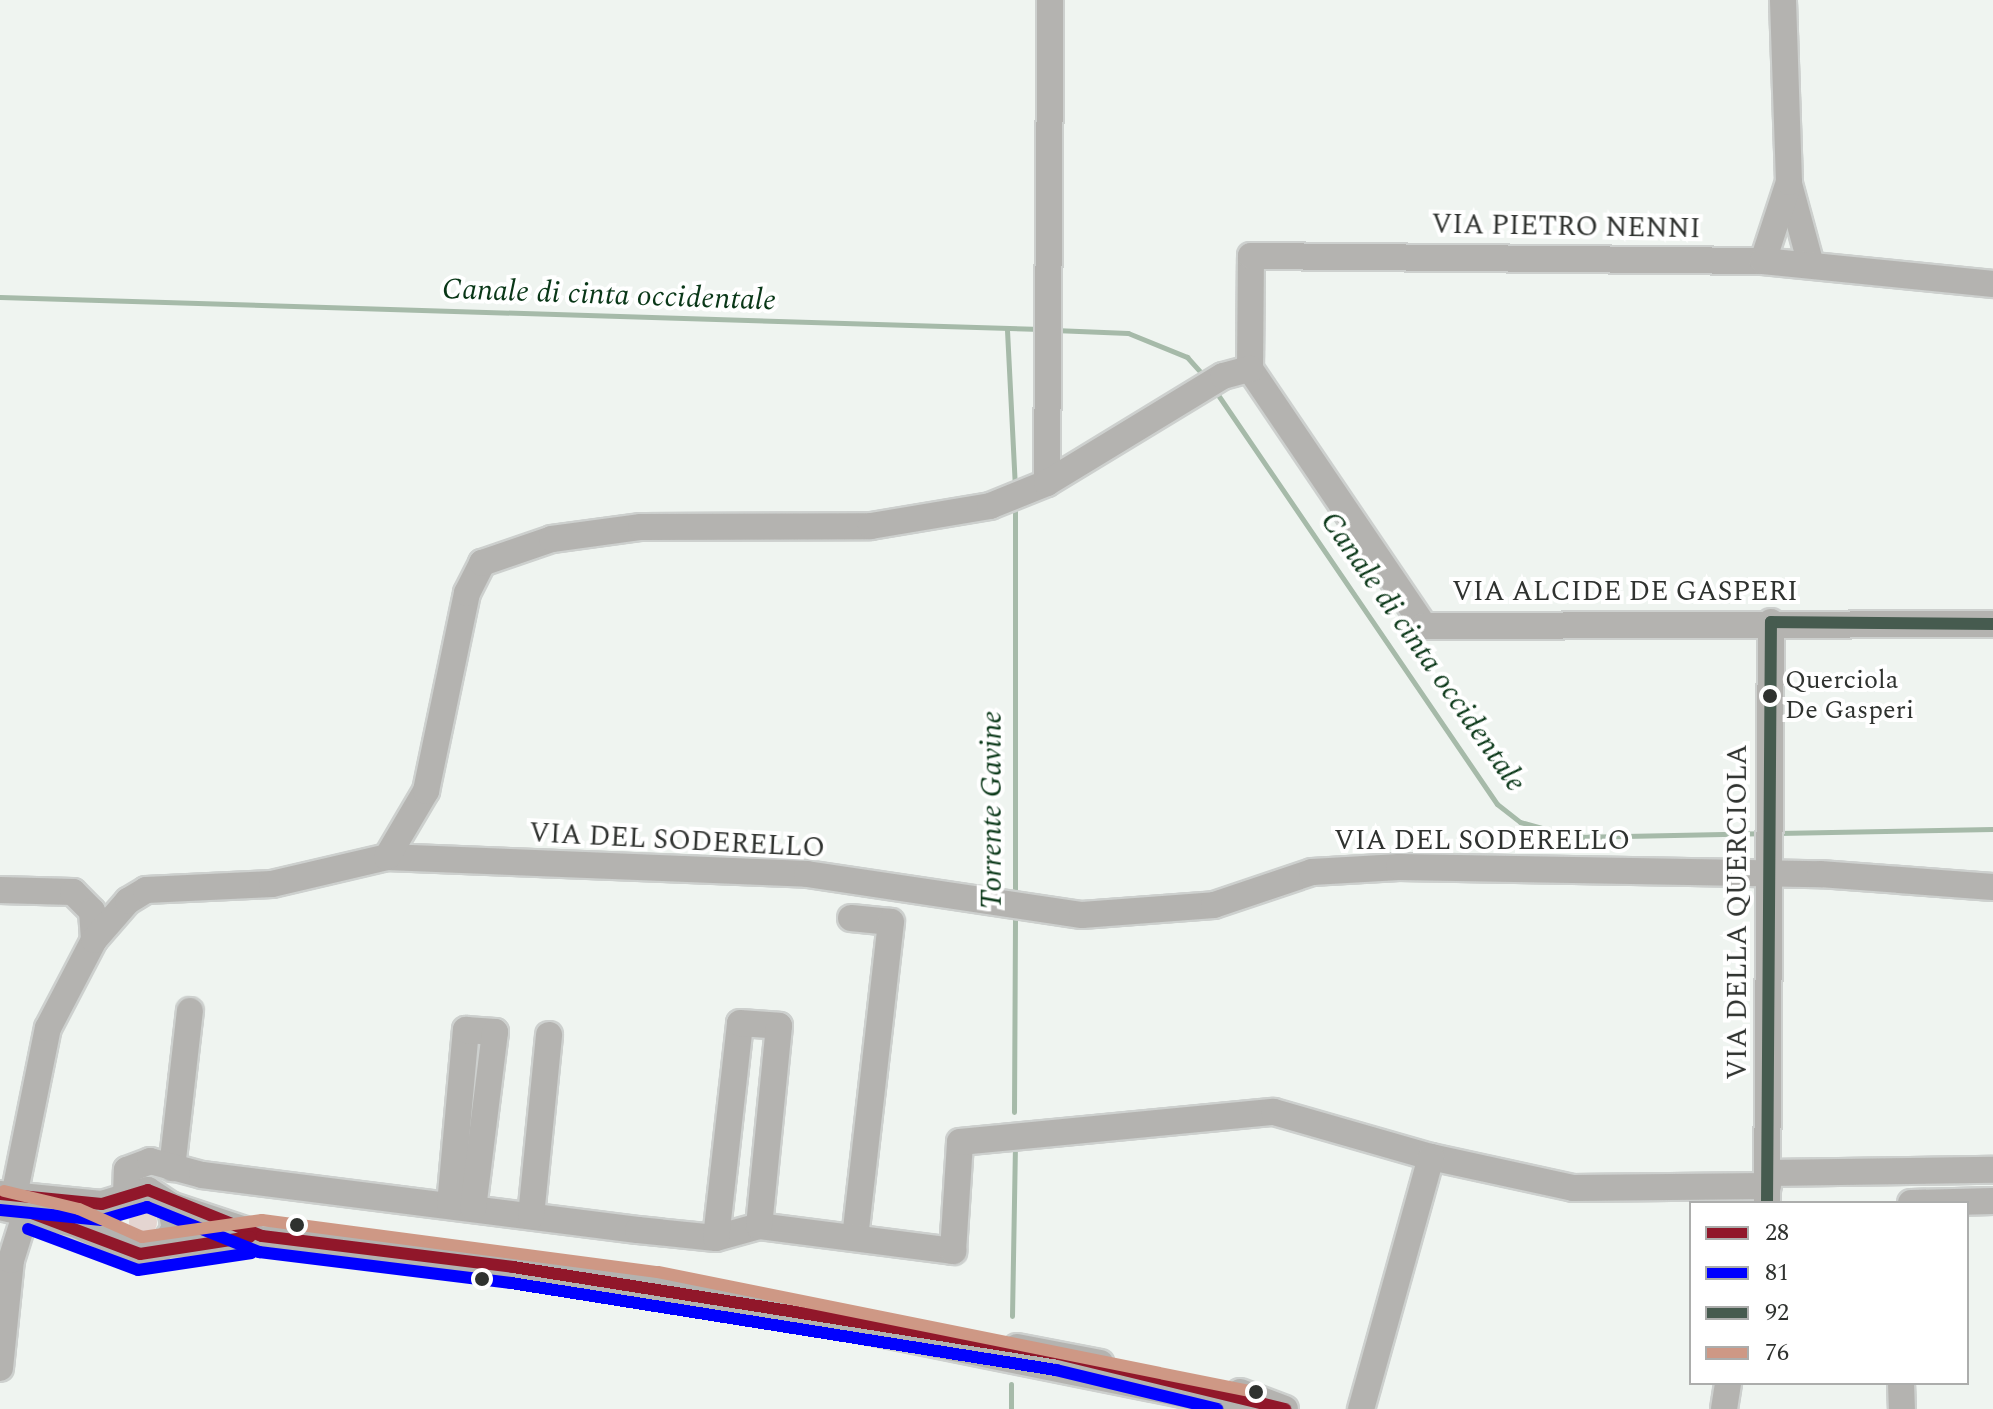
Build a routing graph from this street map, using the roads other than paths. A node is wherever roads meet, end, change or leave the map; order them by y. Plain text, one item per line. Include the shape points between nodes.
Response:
1 (1050, 0) edge
2 (1783, 0) edge
3 (1789, 182) junction
4 (1763, 261) junction
5 (1811, 265) junction
6 (1993, 284) edge
7 (1250, 369) junction
8 (1047, 483) junction
9 (1771, 622) junction
10 (1993, 624) edge
11 (387, 857) junction
12 (1771, 876) junction
13 (1993, 887) edge
14 (0, 890) edge
15 (851, 918) dead end
16 (94, 940) junction
17 (190, 1011) dead end
18 (549, 1035) dead end
19 (1431, 1157) junction
20 (172, 1168) junction
21 (1993, 1170) edge
22 (1897, 1172) junction
23 (1768, 1187) edge
24 (124, 1195) junction
25 (11, 1198) edge
26 (1898, 1201) edge
27 (1993, 1201) edge
28 (1969, 1202) edge
29 (170, 1205) junction
30 (461, 1207) junction
31 (531, 1216) junction
32 (759, 1226) junction
33 (262, 1236) junction
34 (855, 1237) junction
35 (716, 1238) junction
36 (119, 1245) junction
37 (166, 1245) junction
38 (780, 1312) junction
39 (0, 1368) edge
40 (1728, 1385) edge
41 (1901, 1385) edge
42 (1256, 1409) edge
43 (1285, 1409) edge
44 (1361, 1409) edge
45 (1724, 1409) edge
46 (1902, 1409) edge

1 - 8 street
2 - 3 street
3 - 4 street
3 - 5 street
4 - 5 street, VIA PIETRO NENNI
4 - 7 street, VIA PIETRO NENNI via 1251,256
5 - 6 street, VIA PIETRO NENNI
7 - 8 street via 1223,376
7 - 9 street, VIA ALCIDE DE GASPERI via 1424,626
8 - 11 street via 990,506 920,521 786,530 641,527 552,539 482,563 467,593 426,791
9 - 10 street, VIA ALCIDE DE GASPERI
9 - 12 street, VIA DELLA QUERCIOLA
11 - 12 street, VIA DEL SODERELLO via 807,874 1082,915 1214,905 1312,872 1399,867
11 - 16 street, VIA DEL SODERELLO via 272,884 146,890
12 - 13 street, VIA DEL SODERELLO
12 - 23 street, VIA DELLA QUERCIOLA
14 - 16 street via 73,892 92,911
15 - 34 street via 891,922
16 - 25 street, VIA DEL SODERELLO via 48,1028
17 - 20 street
18 - 31 street
19 - 23 street via 1573,1188
19 - 34 street via 1274,1112 999,1136 960,1142 953,1251
19 - 44 street
20 - 24 street via 134,1163
20 - 30 street
21 - 22 street
22 - 23 street
22 - 26 street
24 - 25 street via 79,1205
24 - 29 street via 148,1190
24 - 36 street via 111,1214
25 - 36 street
25 - 39 street, VIA DEL SODERELLO via 11,1260
27 - 28 street
29 - 33 street
29 - 37 street via 175,1228
30 - 30 street via 466,1030 495,1032
30 - 31 street
31 - 35 street
32 - 34 street
32 - 35 street
32 - 35 street via 779,1026 740,1023
33 - 37 street
33 - 38 street via 528,1269
36 - 37 street via 145,1255
38 - 42 street
38 - 43 street via 1059,1354
40 - 45 street
41 - 46 street

